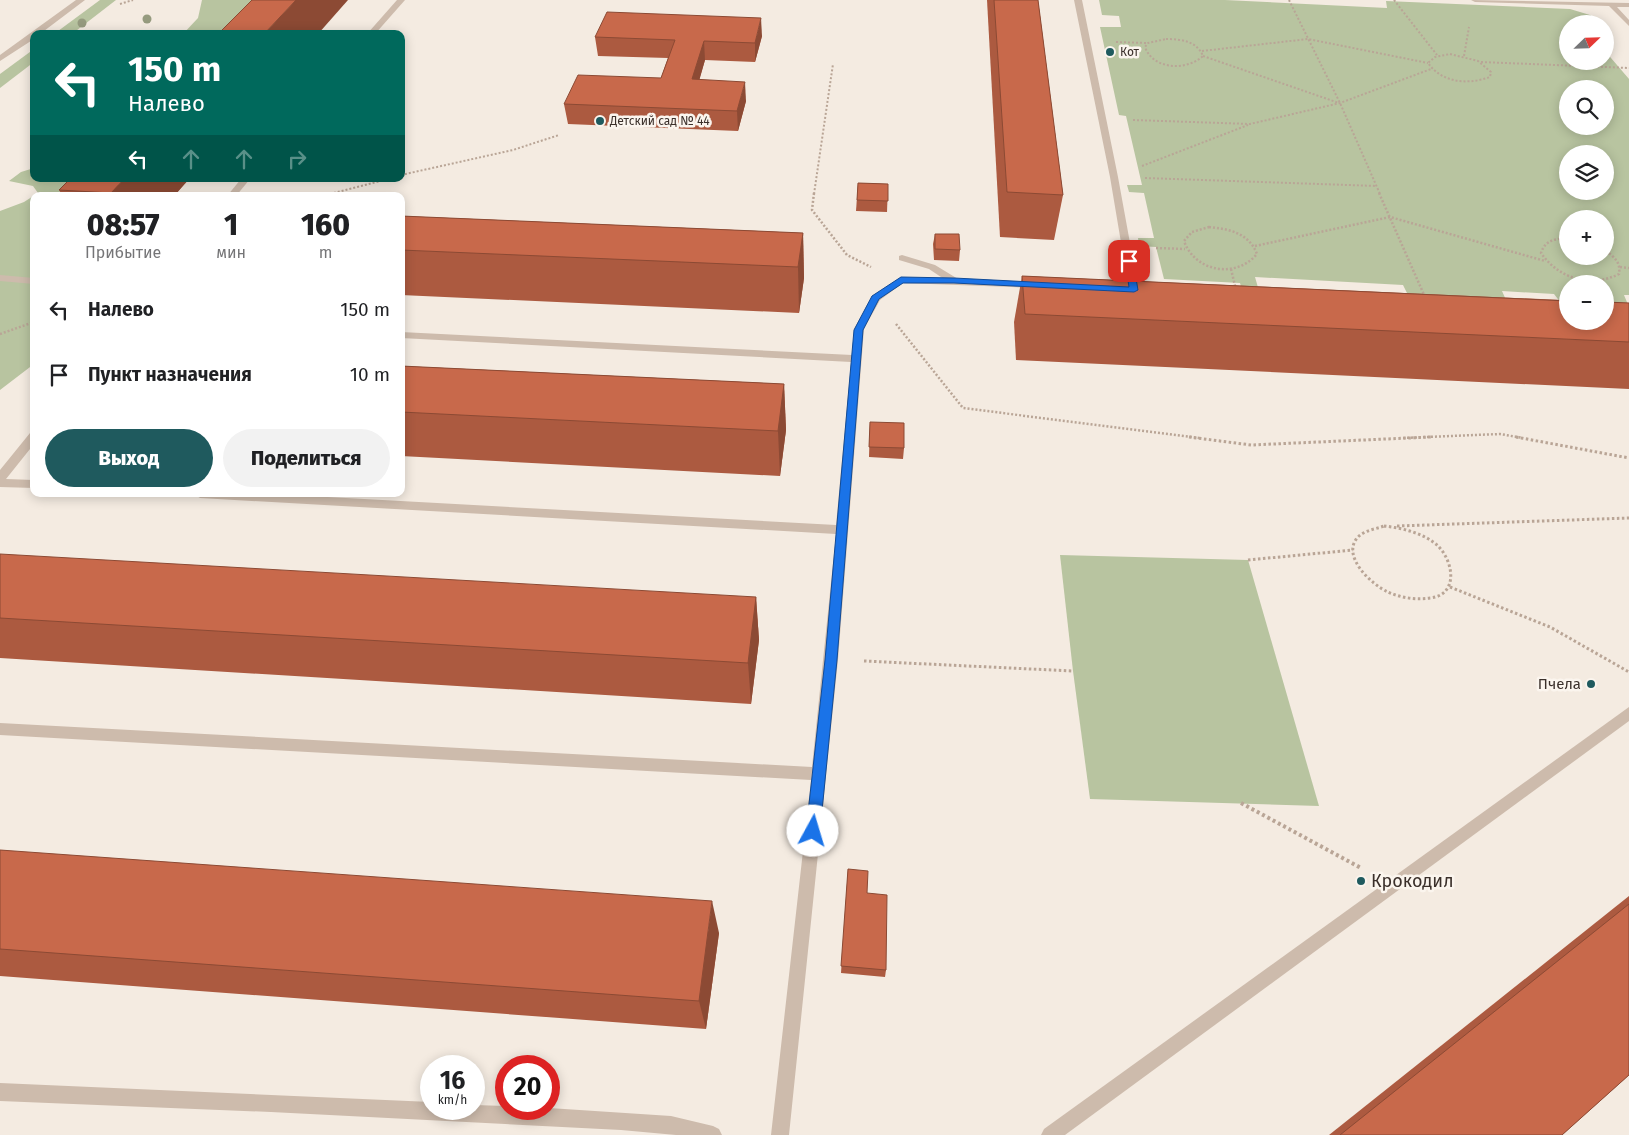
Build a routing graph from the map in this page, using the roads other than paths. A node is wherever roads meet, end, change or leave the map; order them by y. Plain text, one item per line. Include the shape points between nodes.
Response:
1 (81, 0) edge
2 (401, 0) edge
3 (1078, 0) edge
4 (1476, 0) edge
5 (1612, 5) junction
6 (1629, 5) edge
7 (1629, 24) edge
8 (40, 30) edge
9 (375, 30) edge
10 (30, 37) edge
11 (0, 59) edge
12 (243, 182) edge
13 (234, 192) edge
14 (902, 258) dead end
15 (0, 278) edge
16 (30, 281) edge
17 (954, 281) junction
18 (1049, 285) edge
19 (1152, 291) edge
20 (405, 335) edge
21 (856, 359) junction
22 (30, 441) edge
23 (0, 478) edge
24 (0, 483) edge
25 (30, 484) edge
26 (253, 497) edge
27 (841, 530) junction
28 (1629, 713) edge
29 (0, 729) edge
30 (819, 774) junction
31 (0, 1092) edge
32 (713, 1135) edge
33 (780, 1135) edge
34 (1050, 1135) edge

1 - 8 street
2 - 9 street
3 - 19 street via 1114,177 1129,290
4 - 5 street
5 - 6 street
5 - 7 street
10 - 11 street
12 - 13 street
14 - 17 street via 932,267
15 - 16 street
17 - 18 street
17 - 21 street via 901,280 876,298 858,330
20 - 21 street
21 - 27 street
22 - 23 street
24 - 25 street
26 - 27 street
27 - 30 street
28 - 34 street
29 - 30 street
30 - 33 street
31 - 32 street via 621,1120 672,1125

